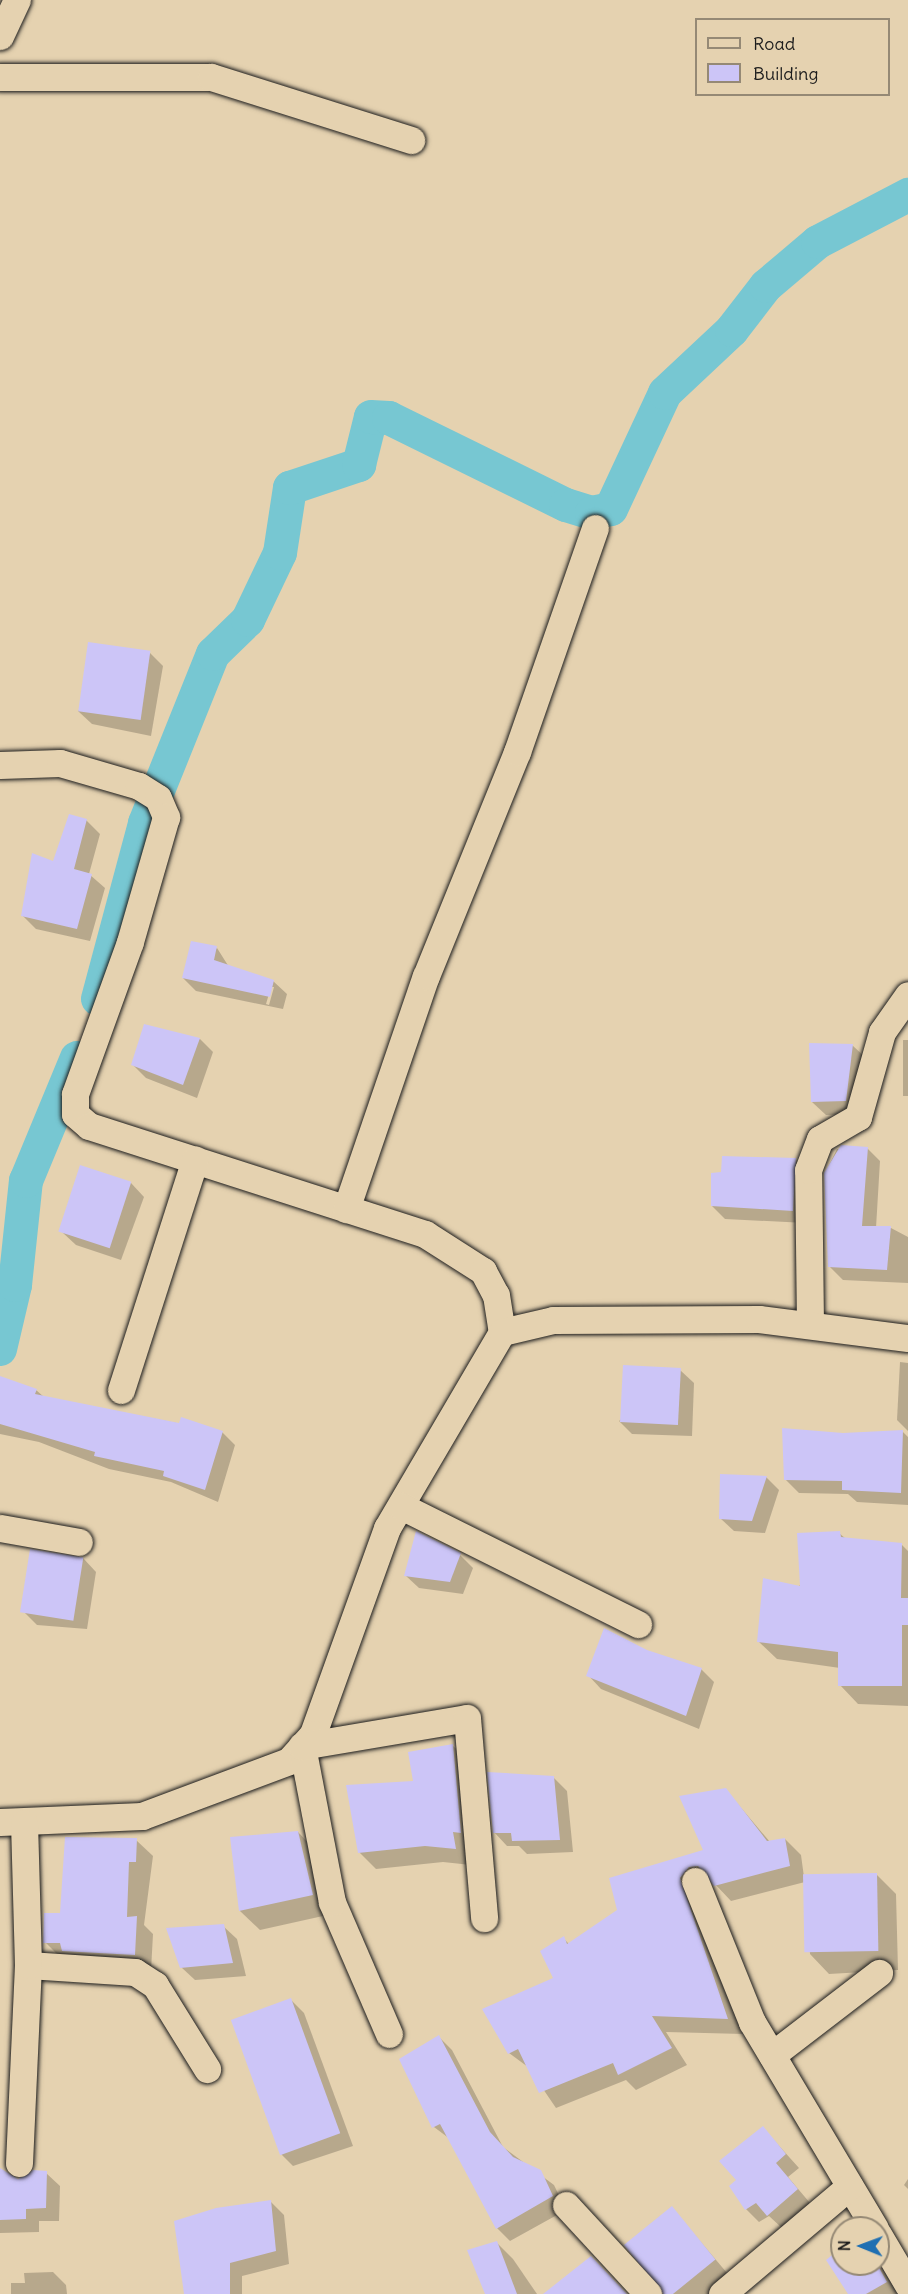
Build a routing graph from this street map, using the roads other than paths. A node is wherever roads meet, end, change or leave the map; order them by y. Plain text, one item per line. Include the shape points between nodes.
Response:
1 (17, 0) edge
2 (0, 36) edge
3 (0, 77) edge
4 (411, 140) dead end
5 (595, 528) dead end
6 (0, 765) edge
7 (908, 994) edge
8 (195, 1160) junction
9 (346, 1209) junction
10 (810, 1324) junction
11 (502, 1332) junction
12 (908, 1338) edge
13 (121, 1390) dead end
14 (401, 1506) junction
15 (0, 1528) edge
16 (79, 1542) dead end
17 (638, 1624) dead end
18 (302, 1746) junction
19 (12, 1822) edge
20 (695, 1881) dead end
21 (484, 1918) dead end
22 (28, 1965) junction
23 (879, 1973) dead end
24 (389, 2034) dead end
25 (772, 2055) junction
26 (207, 2069) dead end
27 (19, 2163) dead end
28 (850, 2186) junction
29 (566, 2205) dead end
30 (867, 2216) edge
31 (890, 2254) edge
32 (908, 2285) edge
33 (648, 2294) edge
34 (722, 2294) edge

1 - 2 street
3 - 4 street via 211,77
5 - 9 street via 518,752 426,976
6 - 8 street via 60,763 154,795 166,816 130,942 75,1094 75,1114 89,1126
7 - 10 street via 882,1032 858,1117 820,1140 808,1170
8 - 9 street
8 - 13 street
9 - 11 street via 424,1234 483,1271 496,1295
10 - 11 street via 553,1320
10 - 12 street
11 - 14 street
14 - 17 street
14 - 18 street via 387,1528 313,1734
15 - 16 street
18 - 19 street via 289,1761 142,1816
18 - 21 street via 467,1718
18 - 24 street via 332,1902
19 - 22 street
20 - 25 street via 752,2022
22 - 26 street via 135,1972 155,1985
22 - 27 street
23 - 25 street
25 - 28 street
28 - 30 street
28 - 34 street
29 - 33 street
31 - 32 street

